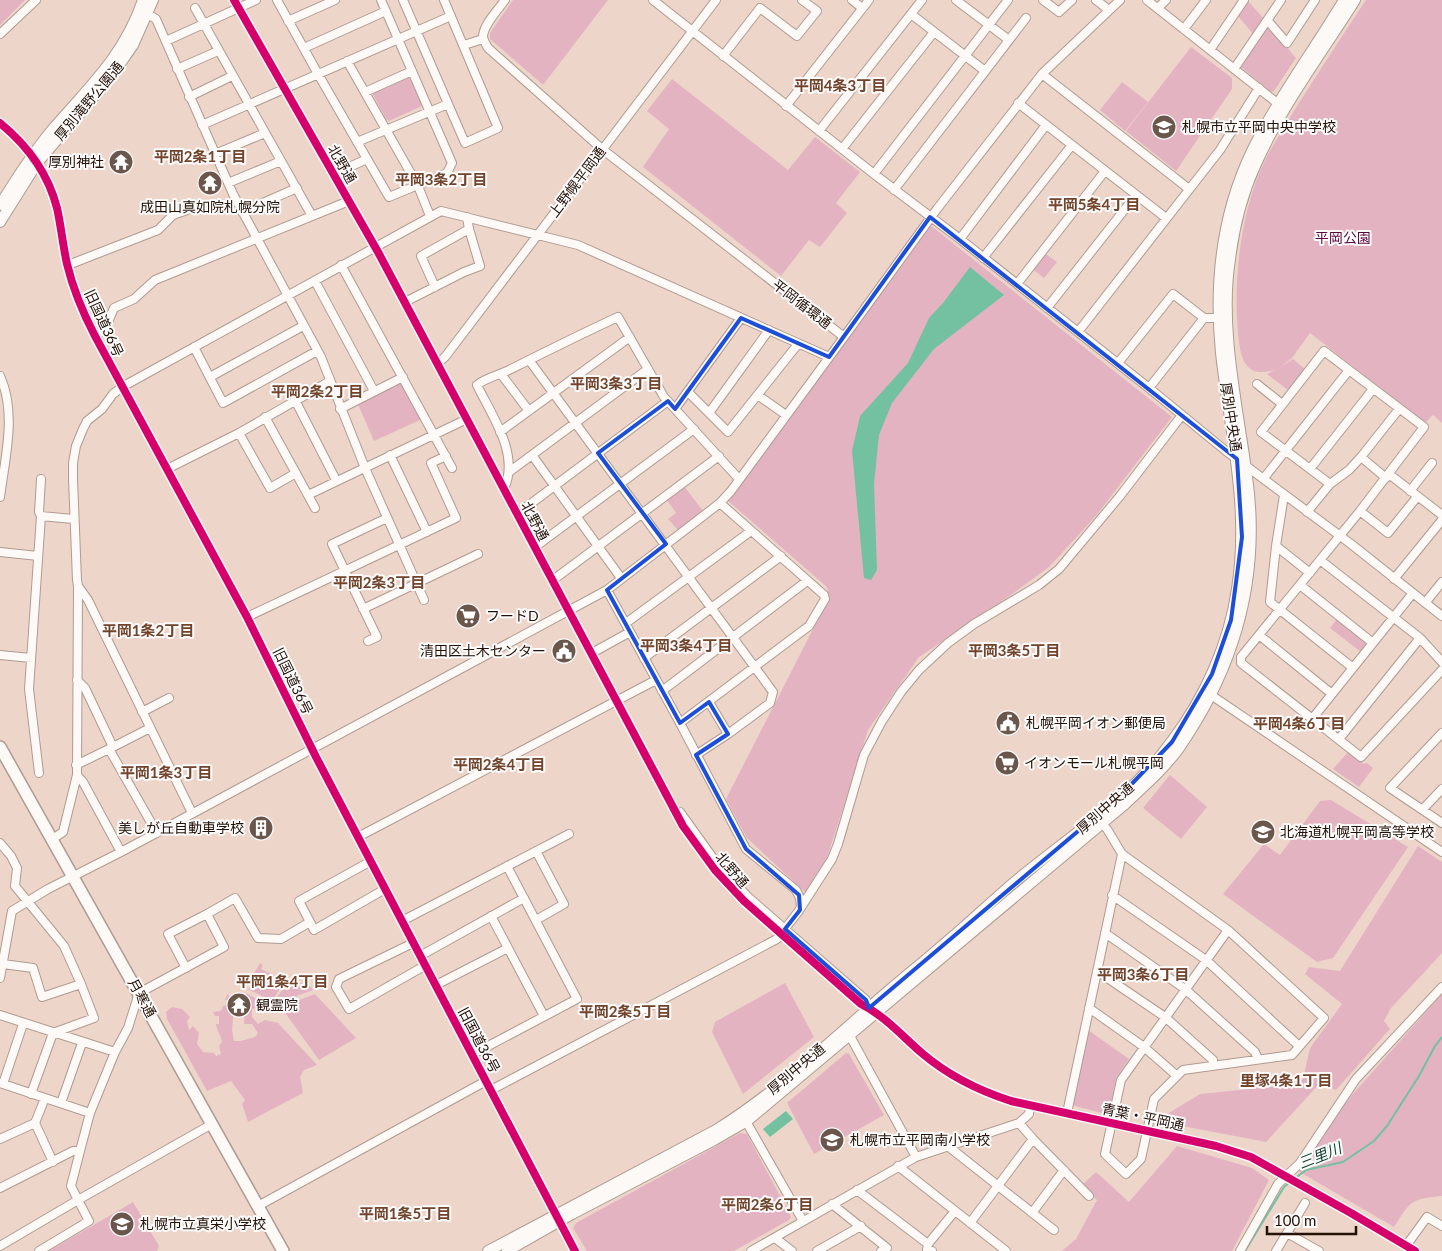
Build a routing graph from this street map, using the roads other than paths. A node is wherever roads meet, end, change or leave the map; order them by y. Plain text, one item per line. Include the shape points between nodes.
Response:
1 (36, 0) edge
2 (144, 0) edge
3 (153, 0) edge
4 (256, 0) edge
5 (277, 0) edge
6 (335, 0) edge
7 (381, 0) edge
8 (403, 0) edge
9 (444, 0) edge
10 (505, 0) edge
11 (653, 0) edge
12 (802, 0) edge
13 (852, 0) edge
14 (869, 0) edge
15 (922, 0) edge
16 (956, 0) edge
17 (1008, 0) edge
18 (1043, 0) edge
19 (1072, 0) edge
20 (1096, 0) edge
21 (1120, 0) edge
22 (1147, 0) edge
23 (1166, 0) edge
24 (1206, 0) edge
25 (1244, 0) edge
26 (1281, 0) edge
27 (1315, 0) edge
28 (1344, 0) edge
29 (1355, 0) edge
30 (714, 1) edge
31 (236, 4) edge
32 (195, 8) dead end
33 (862, 8) junction
34 (1158, 8) junction
35 (1109, 10) junction
36 (386, 11) junction
37 (144, 12) junction
38 (911, 14) junction
39 (451, 16) junction
40 (1026, 18) dead end
41 (1268, 20) junction
42 (288, 21) junction
43 (202, 24) junction
44 (988, 25) junction
45 (1184, 29) junction
46 (417, 31) junction
47 (692, 31) junction
48 (934, 32) junction
49 (0, 34) edge
50 (483, 39) junction
51 (397, 40) junction
52 (1008, 40) junction
53 (166, 41) junction
54 (464, 45) junction
55 (304, 48) junction
56 (1210, 50) junction
57 (218, 51) junction
58 (723, 56) junction
59 (964, 56) junction
60 (347, 61) junction
61 (177, 69) junction
62 (1234, 69) junction
63 (412, 71) junction
64 (985, 71) junction
65 (318, 74) junction
66 (1042, 74) junction
67 (232, 76) junction
68 (1259, 88) junction
69 (285, 89) junction
70 (365, 92) junction
71 (189, 97) junction
72 (1018, 103) junction
73 (248, 104) junction
74 (448, 104) junction
75 (786, 106) junction
76 (1282, 107) junction
77 (430, 112) junction
78 (0, 123) edge
79 (202, 124) junction
80 (1046, 125) junction
81 (386, 129) junction
82 (819, 131) junction
83 (265, 133) junction
84 (357, 142) junction
85 (1072, 145) junction
86 (602, 149) junction
87 (842, 149) junction
88 (215, 154) junction
89 (367, 159) junction
90 (35, 160) junction
91 (281, 161) junction
92 (1105, 171) junction
93 (334, 174) junction
94 (874, 174) junction
95 (228, 183) junction
96 (418, 186) junction
97 (297, 188) junction
98 (894, 190) junction
99 (1189, 190) junction
100 (1136, 195) junction
101 (349, 201) junction
102 (0, 205) edge
103 (201, 205) dead end
104 (242, 212) junction
105 (312, 216) junction
106 (430, 216) junction
107 (467, 217) junction
108 (930, 217) junction
109 (1166, 218) junction
110 (0, 222) edge
111 (468, 230) junction
112 (538, 235) junction
113 (256, 238) junction
114 (960, 240) junction
115 (375, 247) junction
116 (983, 258) junction
117 (68, 265) junction
118 (341, 265) junction
119 (315, 281) junction
120 (1017, 284) junction
121 (435, 287) junction
122 (287, 296) junction
123 (405, 302) junction
124 (1048, 308) junction
125 (742, 318) junction
126 (1204, 318) junction
127 (1218, 318) junction
128 (303, 326) junction
129 (769, 330) junction
130 (1078, 332) junction
131 (95, 336) junction
132 (630, 337) junction
133 (844, 337) junction
134 (798, 344) junction
135 (194, 347) junction
136 (317, 352) junction
137 (829, 357) junction
138 (529, 360) junction
139 (438, 363) junction
140 (1118, 364) junction
141 (648, 369) junction
142 (1349, 370) junction
143 (501, 374) junction
144 (0, 376) edge
145 (210, 377) junction
146 (403, 377) junction
147 (330, 381) junction
148 (1256, 384) dead end
149 (122, 387) junction
150 (1149, 388) junction
151 (1373, 389) junction
152 (374, 391) junction
153 (688, 392) junction
154 (553, 393) junction
155 (759, 396) junction
156 (295, 400) junction
157 (668, 401) junction
158 (1282, 404) junction
159 (340, 408) junction
160 (675, 409) junction
161 (1399, 409) junction
162 (529, 411) junction
163 (709, 413) junction
164 (786, 415) junction
165 (1182, 415) junction
166 (265, 417) junction
167 (467, 419) junction
168 (576, 423) junction
169 (694, 429) junction
170 (500, 432) junction
171 (239, 433) junction
172 (433, 434) junction
173 (1286, 450) junction
174 (598, 454) junction
175 (390, 455) junction
176 (532, 455) junction
177 (446, 456) junction
178 (719, 456) junction
179 (1361, 457) junction
180 (1241, 462) junction
181 (1432, 463) dead end
182 (366, 468) junction
183 (452, 468) dead end
184 (168, 469) junction
185 (1310, 469) junction
186 (509, 472) junction
187 (296, 473) junction
188 (1387, 476) junction
189 (1264, 478) junction
190 (41, 479) dead end
191 (739, 479) junction
192 (336, 480) junction
193 (620, 484) junction
194 (1330, 484) junction
195 (553, 486) junction
196 (504, 489) junction
197 (1410, 491) junction
198 (308, 495) junction
199 (1284, 495) junction
200 (0, 497) edge
201 (1417, 497) junction
202 (720, 503) junction
203 (314, 508) dead end
204 (1360, 511) junction
205 (1307, 512) junction
206 (517, 514) junction
207 (641, 514) junction
208 (41, 516) junction
209 (576, 516) junction
210 (1442, 516) edge
211 (387, 518) junction
212 (73, 519) junction
213 (1442, 520) edge
214 (751, 531) junction
215 (427, 532) junction
216 (1338, 536) junction
217 (666, 544) junction
218 (399, 545) junction
219 (1276, 546) junction
220 (535, 547) junction
221 (598, 547) junction
222 (0, 552) edge
223 (478, 554) dead end
224 (38, 556) junction
225 (781, 556) junction
226 (1320, 560) junction
227 (343, 571) junction
228 (1310, 573) junction
229 (621, 578) junction
230 (689, 578) junction
231 (1394, 579) junction
232 (553, 580) junction
233 (807, 581) junction
234 (1442, 582) edge
235 (416, 583) junction
236 (1300, 585) junction
237 (78, 586) junction
238 (607, 590) junction
239 (1413, 593) junction
240 (424, 600) dead end
241 (1425, 603) junction
242 (710, 608) junction
243 (363, 609) junction
244 (1280, 610) junction
245 (568, 611) junction
246 (1442, 616) edge
247 (247, 617) junction
248 (1393, 617) junction
249 (626, 623) junction
250 (630, 632) junction
251 (1259, 635) junction
252 (732, 638) junction
253 (1420, 638) junction
254 (368, 641) dead end
255 (1373, 643) junction
256 (592, 653) junction
257 (0, 655) edge
258 (31, 658) junction
259 (644, 658) junction
260 (1442, 662) edge
261 (755, 668) junction
262 (1353, 668) junction
263 (1442, 670) edge
264 (77, 680) junction
265 (656, 680) junction
266 (662, 691) junction
267 (1332, 694) junction
268 (1211, 695) junction
269 (169, 698) dead end
270 (617, 699) junction
271 (709, 702) junction
272 (142, 712) junction
273 (1312, 719) junction
274 (680, 723) junction
275 (150, 728) junction
276 (1442, 733) edge
277 (728, 734) junction
278 (1339, 739) junction
279 (0, 746) edge
280 (111, 748) junction
281 (313, 749) junction
282 (696, 755) junction
283 (76, 765) junction
284 (39, 773) dead end
285 (77, 775) junction
286 (1442, 789) edge
287 (1423, 809) junction
288 (192, 814) junction
289 (1442, 823) edge
290 (1101, 824) junction
291 (157, 833) junction
292 (569, 834) dead end
293 (358, 837) junction
294 (52, 840) junction
295 (0, 843) edge
296 (536, 851) junction
297 (121, 852) junction
298 (1442, 852) edge
299 (1122, 854) junction
300 (370, 861) junction
301 (507, 866) junction
302 (72, 878) junction
303 (386, 889) junction
304 (1112, 895) junction
305 (524, 898) junction
306 (27, 902) junction
307 (801, 907) junction
308 (207, 914) junction
309 (491, 916) junction
310 (536, 920) junction
311 (402, 921) junction
312 (310, 922) junction
313 (1228, 930) junction
314 (783, 932) junction
315 (1105, 933) junction
316 (414, 943) junction
317 (508, 948) junction
318 (420, 956) junction
319 (1206, 960) junction
320 (426, 965) junction
321 (2, 966) edge
322 (186, 968) junction
323 (1097, 971) junction
324 (0, 978) edge
325 (81, 984) junction
326 (436, 985) junction
327 (1442, 987) edge
328 (1186, 989) junction
329 (140, 993) junction
330 (1089, 1008) junction
331 (873, 1010) junction
332 (0, 1015) edge
333 (544, 1016) junction
334 (1165, 1017) junction
335 (23, 1024) junction
336 (53, 1033) junction
337 (850, 1036) junction
338 (82, 1043) junction
339 (1299, 1046) junction
340 (1144, 1047) junction
341 (115, 1052) junction
342 (473, 1054) junction
343 (1258, 1059) junction
344 (1213, 1066) junction
345 (1176, 1075) junction
346 (486, 1081) junction
347 (1, 1084) edge
348 (491, 1090) junction
349 (32, 1094) junction
350 (45, 1098) junction
351 (61, 1103) junction
352 (1030, 1106) junction
353 (90, 1113) junction
354 (1068, 1113) junction
355 (744, 1117) junction
356 (1019, 1122) junction
357 (35, 1123) junction
358 (1111, 1123) junction
359 (212, 1124) junction
360 (1148, 1131) junction
361 (0, 1138) edge
362 (1033, 1139) junction
363 (949, 1147) junction
364 (80, 1151) junction
365 (916, 1157) junction
366 (52, 1162) junction
367 (898, 1166) junction
368 (1064, 1170) junction
369 (997, 1186) junction
370 (0, 1188) edge
371 (857, 1190) junction
372 (1089, 1196) dead end
373 (78, 1200) junction
374 (1304, 1203) dead end
375 (832, 1204) junction
376 (258, 1206) junction
377 (955, 1211) junction
378 (1032, 1213) junction
379 (558, 1218) junction
380 (802, 1221) junction
381 (970, 1223) junction
382 (861, 1226) junction
383 (1442, 1226) edge
384 (1054, 1230) dead end
385 (1286, 1232) junction
386 (774, 1238) junction
387 (0, 1246) edge
388 (1406, 1246) junction
389 (928, 1249) edge
390 (39, 1251) edge
391 (283, 1251) edge
392 (488, 1251) edge
393 (507, 1251) edge
394 (575, 1251) edge
395 (751, 1251) edge
396 (792, 1251) edge
397 (817, 1251) edge
398 (881, 1251) edge
399 (1006, 1251) edge
400 (1240, 1251) edge
401 (1276, 1251) edge
402 (1319, 1251) edge
403 (1415, 1251) edge

1 - 49 street
2 - 37 main road, 厚別滝野公園通
3 - 37 main road, 厚別滝野公園通
4 - 31 street
5 - 42 street
6 - 42 street
7 - 36 street
8 - 46 street
9 - 39 street
10 - 50 street via 487,25
11 - 47 street
12 - 58 street via 817,11 797,36 760,8
13 - 33 street
14 - 33 street
15 - 38 street
16 - 44 street
17 - 44 street
18 - 19 street via 1058,12
20 - 35 street
21 - 35 street, 平岡循環通
22 - 34 street
23 - 34 street
24 - 45 street
25 - 56 street
26 - 41 street
27 - 41 street via 1287,43
28 - 76 main road, 厚別中央通
29 - 76 main road, 厚別中央通
30 - 47 street, 上野幌平岡通
31 - 43 street
31 - 69 street, 北野通
32 - 43 street
33 - 75 street
34 - 45 street
35 - 66 street, 平岡循環通
36 - 51 street
36 - 55 street
37 - 53 street via 156,19
37 - 90 main road, 厚別滝野公園通 via 106,69 52,130
38 - 48 street
38 - 82 street
39 - 46 street
39 - 54 street
40 - 52 street
41 - 62 street
42 - 55 street
43 - 53 street
43 - 57 street
44 - 52 street
44 - 59 street
45 - 56 street
46 - 51 street
46 - 74 street
47 - 58 street
47 - 86 street, 上野幌平岡通
48 - 59 street
48 - 87 street
50 - 54 street
50 - 86 street, 平岡循環通 via 488,48
51 - 60 street
51 - 63 street
52 - 64 street
53 - 61 street
54 - 74 street via 498,128 465,142
55 - 65 street
56 - 62 street
57 - 61 street
57 - 67 street
58 - 75 street
59 - 64 street
59 - 94 street
60 - 65 street
60 - 70 street
61 - 71 street
62 - 68 street
63 - 70 street
63 - 77 street
64 - 98 street
65 - 69 street
65 - 84 street
66 - 72 street, 平岡循環通
66 - 99 street
67 - 71 street
67 - 73 street
68 - 76 street
68 - 99 street via 1220,150
69 - 73 street
69 - 93 street, 北野通
70 - 81 street
71 - 79 street
72 - 80 street
72 - 108 street, 平岡循環通
73 - 79 street
73 - 83 street
74 - 77 street
75 - 82 street
76 - 127 main road, 厚別中央通 via 1252,152 1233,199 1220,260
76 - 180 main road, 厚別中央通 via 1247,186 1229,261 1229,338
77 - 81 street
77 - 96 street via 452,163 447,174
78 - 90 street, 旧国道36号 via 14,134
79 - 88 street
80 - 85 street
80 - 114 street
81 - 84 street
81 - 96 street
82 - 87 street
83 - 88 street
83 - 91 street
84 - 89 street
85 - 92 street
85 - 116 street
86 - 112 street, 上野幌平岡通
86 - 133 street, 平岡循環通
87 - 94 street
88 - 95 street
89 - 93 street
89 - 96 street via 389,197
90 - 102 main road, 厚別滝野公園通
90 - 110 main road, 厚別滝野公園通
90 - 117 street, 旧国道36号 via 55,201
91 - 95 street
91 - 97 street
92 - 100 street
92 - 120 street
93 - 101 street, 北野通
94 - 98 street
95 - 104 street
96 - 106 street
97 - 104 street
97 - 105 street
98 - 108 street
99 - 109 street
100 - 109 street
100 - 124 street
101 - 105 street
101 - 115 street, 北野通
103 - 117 street via 173,215 158,230
104 - 113 street
105 - 113 street
106 - 107 street via 441,210
106 - 115 street
107 - 111 street
107 - 112 street
108 - 114 street
108 - 133 street, 平岡循環通
109 - 130 street
111 - 121 street via 422,256
111 - 121 street via 480,266
112 - 125 street via 585,248
112 - 139 street, 上野幌平岡通
113 - 122 street
113 - 131 street via 155,280 134,299 114,308 104,328
114 - 116 street
115 - 118 street
115 - 123 street, 北野通
116 - 120 street
117 - 131 street, 旧国道36号
118 - 119 street
118 - 146 street
119 - 122 street
119 - 152 street
120 - 124 street
121 - 123 street
122 - 128 street
122 - 135 street
123 - 139 street, 北野通
124 - 130 street
125 - 129 street
125 - 153 street
126 - 127 street
126 - 140 street via 1172,294
126 - 150 street
127 - 180 main road, 厚別中央通
128 - 136 street
128 - 145 street
129 - 134 street
129 - 163 street
130 - 140 street
131 - 149 street, 旧国道36号
132 - 138 street via 618,317
132 - 141 street
132 - 154 street
133 - 137 street
134 - 137 street
134 - 155 street
135 - 145 street
135 - 149 street
136 - 145 street via 223,403
136 - 147 street
137 - 164 street
138 - 143 street
138 - 154 street
139 - 167 street, 北野通
140 - 150 street
141 - 157 street
141 - 168 street
142 - 151 street
142 - 158 street via 1324,351
142 - 173 street
143 - 162 street
143 - 170 street via 477,386
144 - 200 street via 7,396 9,418
146 - 152 street
146 - 172 street
147 - 156 street
147 - 159 street
148 - 158 street
149 - 184 street, 旧国道36号
149 - 212 street via 102,410 87,421 76,446
150 - 165 street
151 - 161 street
151 - 185 street
152 - 159 street
153 - 160 street
153 - 163 street
154 - 162 street
154 - 168 street
155 - 163 street via 728,432
155 - 164 street
156 - 166 street
156 - 192 street
157 - 160 street
157 - 174 street
158 - 173 street via 1262,432
159 - 182 street
160 - 169 street
161 - 179 street
161 - 188 street via 1424,428
162 - 170 street
164 - 191 street
165 - 180 street
165 - 307 street via 1059,569 948,643 901,692 864,755 832,858
166 - 171 street
166 - 187 street
167 - 172 street
167 - 196 street, 北野通
168 - 174 street
168 - 176 street
169 - 178 street
169 - 193 street
170 - 186 street via 507,447
171 - 184 street
171 - 187 street via 270,488
172 - 175 street
172 - 177 street
173 - 185 street
173 - 189 street
174 - 193 street
174 - 195 street
175 - 182 street
175 - 215 street
176 - 186 street
176 - 195 street
177 - 183 street
177 - 215 street via 431,463 456,518
178 - 191 street
178 - 207 street
179 - 188 street
179 - 194 street
180 - 189 street
180 - 268 main road, 厚別中央通 via 1250,513 1248,580 1232,647
180 - 331 main road, 厚別中央通 via 1242,537 1231,620 1212,674 1172,742 1122,794 1012,885
181 - 197 street
182 - 192 street
182 - 211 street
184 - 247 street, 旧国道36号
185 - 194 street
186 - 196 street
187 - 198 street
188 - 197 street
188 - 204 street
189 - 199 street
190 - 208 street
191 - 202 street
192 - 198 street
193 - 207 street
193 - 209 street
194 - 205 street
195 - 206 street
195 - 209 street
196 - 206 street, 北野通
197 - 201 street
198 - 203 street
199 - 205 street
199 - 219 street
201 - 204 street via 1388,534
201 - 210 street
202 - 214 street
202 - 217 street
204 - 216 street
205 - 216 street
206 - 220 street, 北野通
207 - 217 street
207 - 221 street
208 - 212 street
208 - 224 street
209 - 220 street
209 - 221 street
211 - 218 street
211 - 227 street via 332,544
212 - 237 street
213 - 231 street
214 - 225 street
214 - 230 street
215 - 218 street
216 - 226 street
216 - 231 street
217 - 229 street
217 - 230 street
218 - 227 street
218 - 235 street
219 - 228 street
219 - 244 street via 1270,602
220 - 232 street, 北野通
221 - 229 street
221 - 232 street
222 - 224 street
223 - 235 street
224 - 258 street
225 - 233 street
225 - 242 street
226 - 228 street
226 - 248 street
227 - 243 street
227 - 247 street
228 - 236 street
229 - 238 street
230 - 242 street
230 - 249 street
231 - 239 street
232 - 245 street, 北野通
233 - 252 street
233 - 261 street via 825,599 809,626
234 - 241 street
235 - 240 street
235 - 243 street
236 - 244 street
236 - 255 street
237 - 264 street
237 - 272 street via 88,600
238 - 245 street
238 - 249 street
239 - 241 street
239 - 248 street
241 - 246 street
242 - 252 street
242 - 259 street
243 - 254 street via 376,637
244 - 251 street
244 - 262 street
245 - 256 street, 北野通
245 - 281 street
247 - 281 street, 旧国道36号
248 - 253 street
248 - 255 street
249 - 250 street
250 - 256 street
250 - 259 street
251 - 267 street
251 - 273 street via 1240,663
252 - 261 street
252 - 266 street
253 - 260 street
253 - 278 street
255 - 262 street
256 - 270 street, 北野通
257 - 258 street
258 - 284 street via 29,689
259 - 265 street
261 - 271 street
261 - 277 street via 773,692 770,703
262 - 267 street
263 - 278 street via 1361,757
264 - 280 street via 85,688
264 - 283 street
265 - 266 street
265 - 270 street
266 - 274 street
267 - 273 street
268 - 290 main road, 厚別中央通 via 1178,749 1150,781
268 - 298 street
269 - 272 street
270 - 293 street
270 - 314 street, 北野通 via 683,826 715,870 744,901
271 - 274 street
271 - 277 street
272 - 275 street
273 - 278 street
274 - 282 street
275 - 280 street
275 - 288 street
276 - 287 street via 1390,788
277 - 282 street
279 - 294 highway, 月寒通
280 - 283 street
280 - 291 street
281 - 288 street
281 - 293 street, 旧国道36号
282 - 307 street via 746,849 796,890
283 - 285 street
285 - 294 street via 63,832
285 - 297 street
286 - 287 street
287 - 289 street
288 - 291 street
290 - 299 street
290 - 331 main road, 厚別中央通
291 - 297 street
292 - 296 street
293 - 300 street, 旧国道36号
294 - 302 highway, 月寒通
295 - 306 street via 17,868 15,886
296 - 301 street
296 - 310 street via 564,904
297 - 302 street
299 - 304 street
299 - 313 street
300 - 303 street, 旧国道36号
300 - 312 street via 299,901
301 - 305 street
301 - 311 street
302 - 306 street
302 - 329 highway, 月寒通
303 - 311 street, 旧国道36号
303 - 312 street via 314,930
304 - 315 street
304 - 319 street
305 - 309 street
305 - 310 street
306 - 321 street via 12,911
306 - 325 street via 64,946
307 - 314 street
308 - 312 street via 235,898 258,938 281,939
308 - 322 street via 224,947
308 - 322 street via 168,934
309 - 317 street
309 - 318 street
310 - 333 street via 577,999
311 - 316 street, 旧国道36号
313 - 319 street
313 - 339 street via 1324,1018
314 - 331 street, 北野通 via 866,1000
314 - 348 street via 777,939
315 - 323 street
315 - 328 street
316 - 318 street, 旧国道36号
316 - 320 street via 339,979 336,987 349,1009
317 - 326 street
317 - 333 street
318 - 320 street, 旧国道36号
319 - 328 street
319 - 339 street
320 - 326 street, 旧国道36号
321 - 324 street
321 - 325 street via 33,968 42,997
322 - 329 street
323 - 330 street
323 - 334 street
325 - 336 street via 94,1018
326 - 342 street, 旧国道36号
327 - 400 street via 1356,1079 1300,1163 1278,1184
328 - 334 street
328 - 343 street via 1255,1052
329 - 341 street via 128,1028
329 - 359 highway, 月寒通
330 - 340 street
330 - 354 street
331 - 337 main road, 厚別中央通
331 - 352 street, 青葉・平岡通 via 925,1055 954,1075 994,1095
331 - 355 main road, 厚別中央通
332 - 335 street
333 - 342 street
334 - 340 street
334 - 344 street via 1213,1060
335 - 336 street
335 - 347 street
336 - 338 street
336 - 349 street
337 - 355 main road, 厚別中央通
337 - 365 street
338 - 341 street
338 - 351 street
339 - 343 street via 1292,1054
340 - 345 street
340 - 358 street via 1121,1080
341 - 353 street
342 - 346 street, 旧国道36号
343 - 344 street
344 - 345 street via 1182,1070
345 - 360 street via 1154,1099
346 - 348 street, 旧国道36号
346 - 376 street
347 - 349 street
348 - 379 street, 旧国道36号
349 - 350 street
350 - 351 street
350 - 357 street
351 - 353 street
352 - 354 street, 青葉・平岡通
352 - 356 street via 1029,1114
353 - 364 street
354 - 358 street, 青葉・平岡通
355 - 379 main road, 厚別中央通
355 - 380 street
356 - 362 street
356 - 363 street
357 - 361 street
357 - 366 street
358 - 360 street, 青葉・平岡通
358 - 360 street via 1105,1154 1126,1174 1141,1159
359 - 373 street
359 - 376 highway, 月寒通
360 - 388 street, 青葉・平岡通, bridge via 1251,1157
362 - 368 street
362 - 369 street
363 - 365 street
363 - 369 street
364 - 366 street via 73,1151
364 - 373 street via 71,1186
365 - 367 street
366 - 370 street
367 - 371 street
367 - 377 street
368 - 372 street
368 - 378 street
369 - 378 street
369 - 381 street
371 - 375 street
371 - 389 street
373 - 387 street
373 - 390 street via 89,1221
374 - 385 street
375 - 380 street
375 - 382 street
376 - 391 highway, 月寒通
377 - 381 street
377 - 389 street
378 - 384 street
379 - 392 main road, 厚別中央通
379 - 393 main road, 厚別中央通
379 - 394 street, 旧国道36号
380 - 386 street
381 - 399 street
382 - 397 street
382 - 398 street via 887,1248
383 - 388 street via 1427,1217
385 - 401 street
385 - 402 street
386 - 395 street
386 - 396 street
388 - 403 street, 青葉・平岡通

